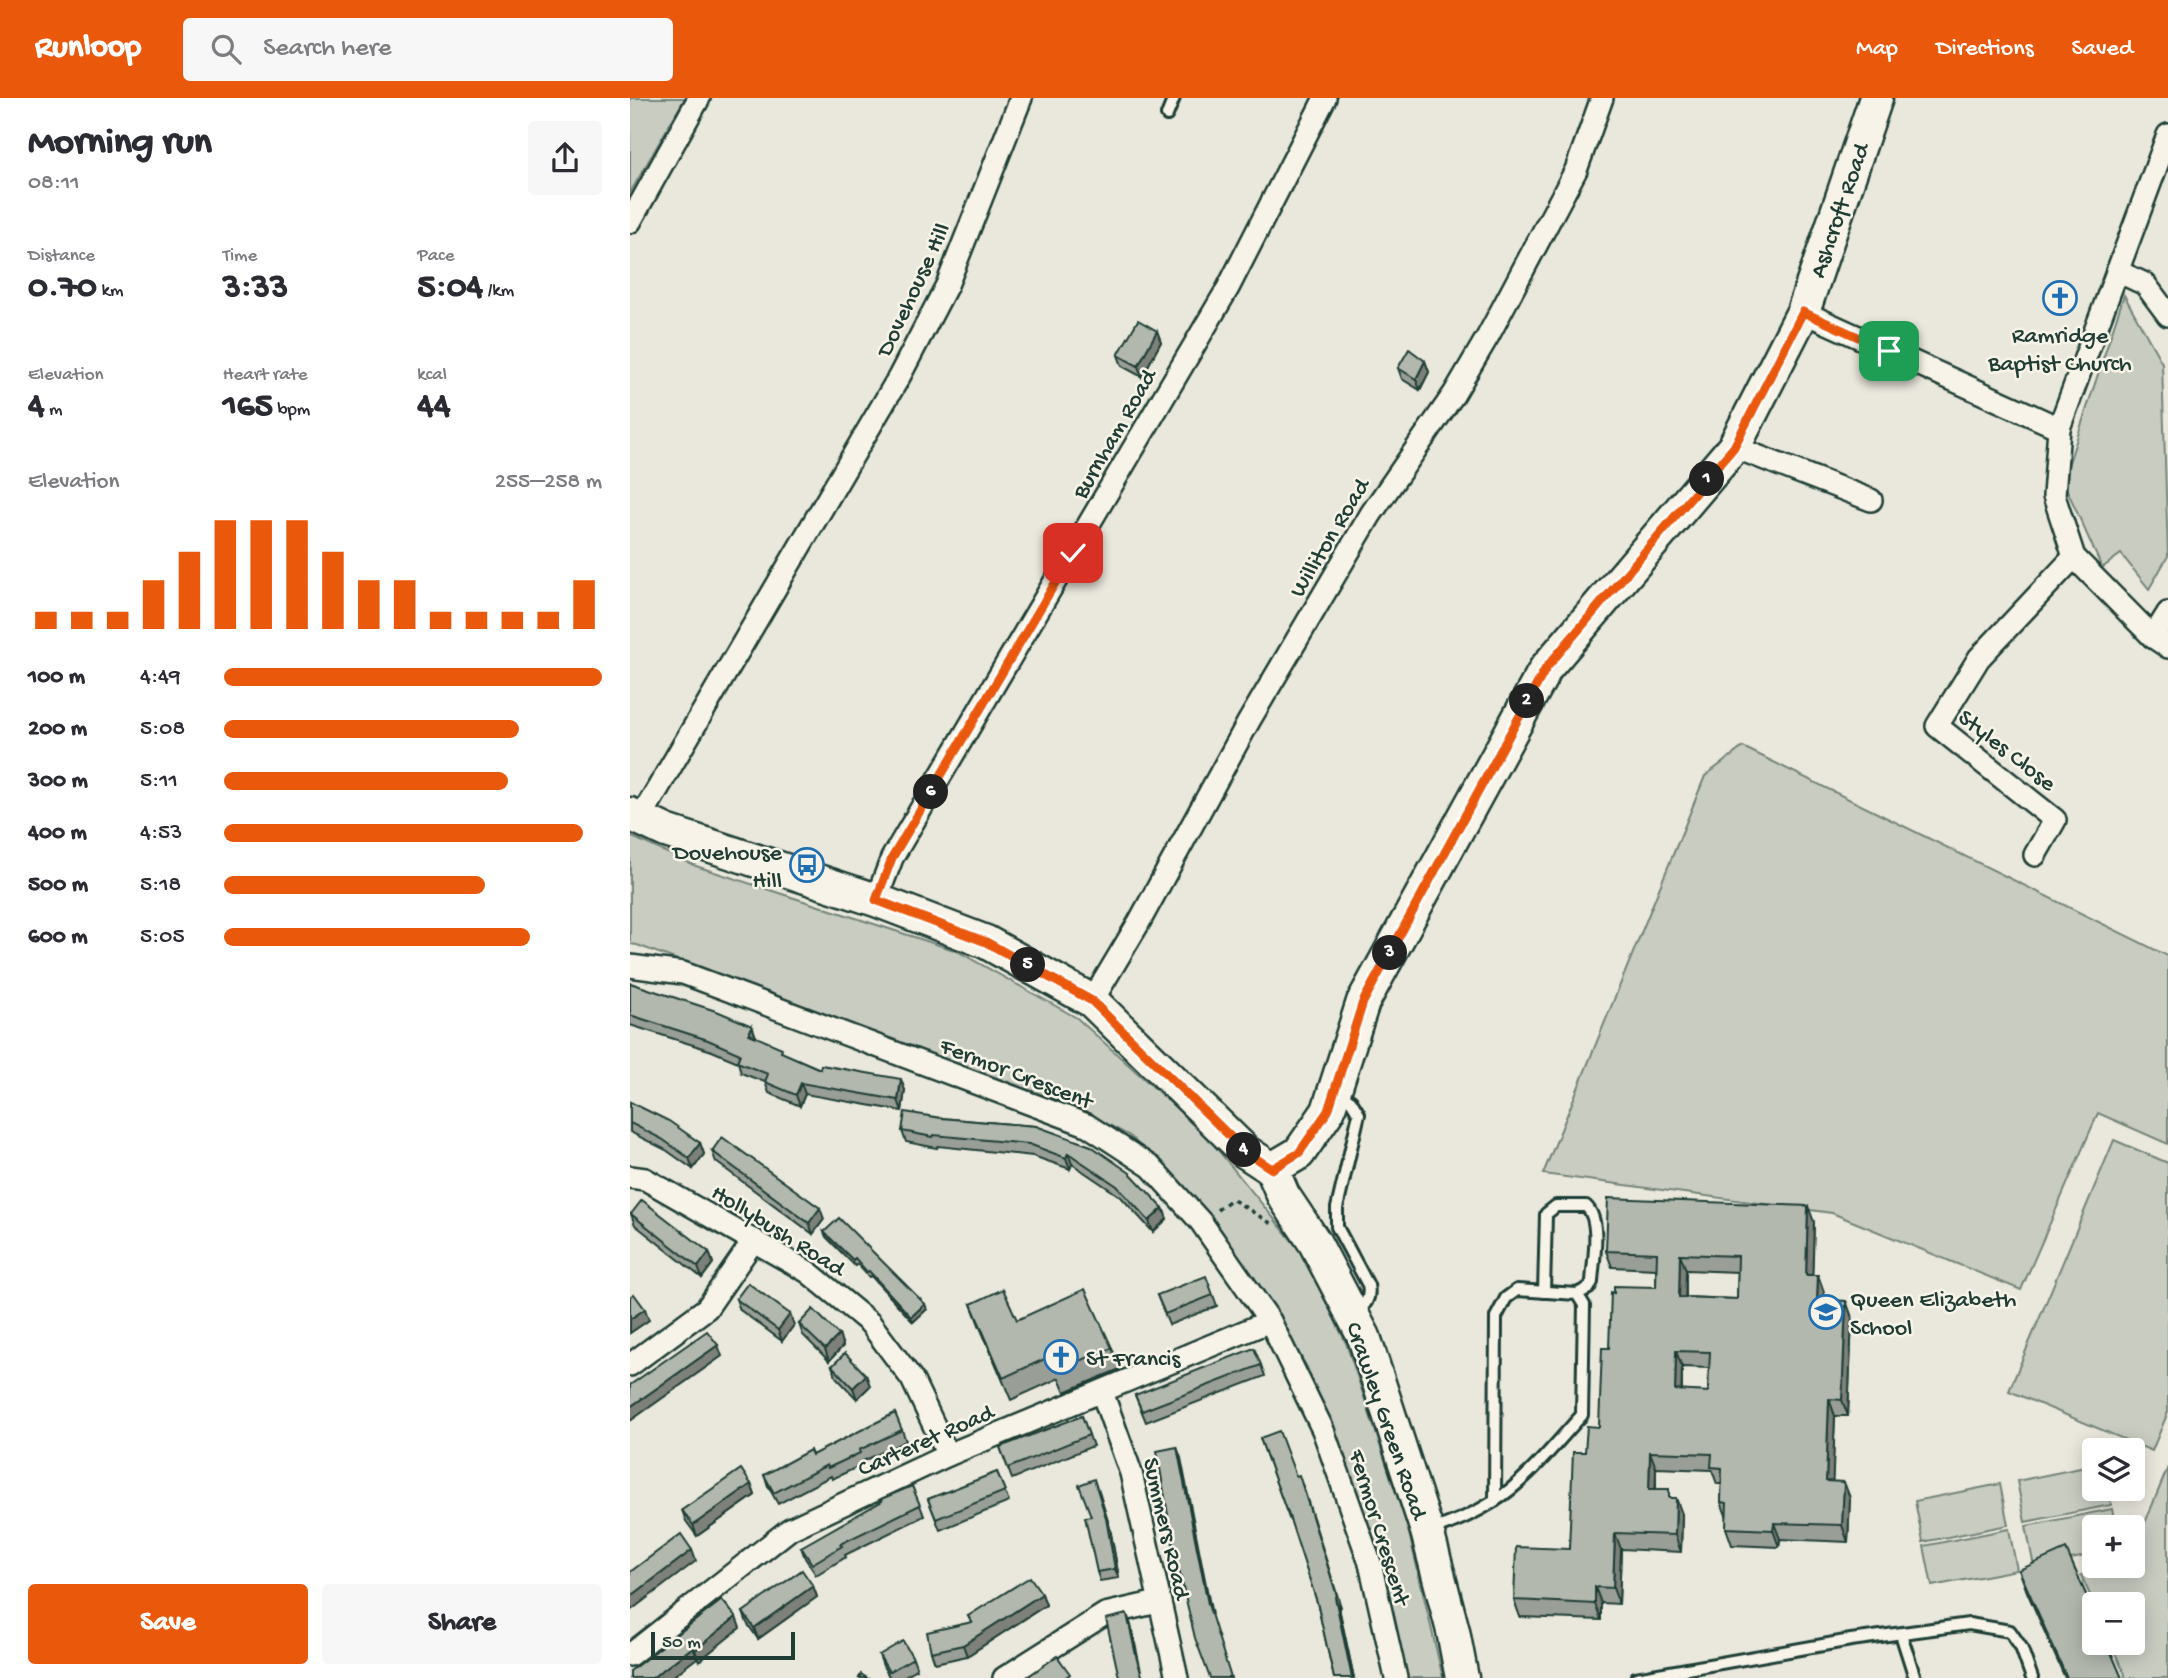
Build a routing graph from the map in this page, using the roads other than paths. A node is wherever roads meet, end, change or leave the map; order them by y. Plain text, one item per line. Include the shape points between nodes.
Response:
1 (699, 98) edge
2 (1021, 98) edge
3 (1174, 98) edge
4 (1325, 98) edge
5 (1602, 98) edge
6 (1876, 98) edge
7 (1167, 115) dead end
8 (2168, 135) edge
9 (630, 222) edge
10 (2117, 271) junction
11 (1803, 312) junction
12 (2168, 315) edge
13 (2059, 428) junction
14 (1734, 447) junction
15 (1871, 500) dead end
16 (2074, 557) junction
17 (2168, 613) edge
18 (2160, 642) edge
19 (635, 816) edge
20 (2035, 855) dead end
21 (876, 900) junction
22 (630, 966) edge
23 (1092, 1001) junction
24 (1335, 1090) junction
25 (1272, 1169) junction
26 (630, 1177) edge
27 (754, 1240) junction
28 (1544, 1292) junction
29 (1577, 1294) junction
30 (1353, 1317) junction
31 (1270, 1321) junction
32 (630, 1365) edge
33 (1102, 1392) junction
34 (948, 1455) junction
35 (1495, 1502) junction
36 (1427, 1531) junction
37 (1158, 1602) junction
38 (1901, 1634) junction
39 (630, 1655) edge
40 (1004, 1678) edge
41 (1177, 1678) edge
42 (1396, 1678) edge
43 (1462, 1678) edge
44 (1636, 1678) edge
45 (1916, 1678) edge
46 (2032, 1678) edge

1 - 9 street
2 - 19 street, Dovehouse Hill via 947,285 900,377
3 - 7 lane
4 - 21 street, Burnham Road via 1228,288 892,858
5 - 23 street, Williton Road via 1576,170 1488,336 1371,514
6 - 11 street, Ashcroft Road
8 - 10 street
10 - 12 street via 2144,284
10 - 13 street
11 - 13 street
11 - 14 street, Ashcroft Road
13 - 16 street via 2054,496
14 - 15 street
14 - 24 street, Ashcroft Road via 1546,668 1363,1002
16 - 18 street
16 - 20 street, Styles Close via 1979,658 1937,726 2056,820
17 - 18 street
19 - 21 street via 666,831
21 - 23 street via 986,942
22 - 31 street, Fermor Crescent via 683,974 1087,1125 1150,1167 1201,1222
23 - 25 street via 1246,1152
24 - 25 street, Ashcroft Road via 1328,1111 1299,1153
24 - 30 lane via 1351,1101 1359,1114 1337,1208 1338,1227 1370,1294
25 - 30 street, Crawley Green Road
26 - 27 street, Hollybush Road via 645,1179
27 - 32 street via 707,1308
27 - 34 street, Hollybush Road via 808,1272 870,1324 912,1379
28 - 29 lane
28 - 29 lane via 1546,1214 1556,1206 1586,1206 1596,1222 1592,1282 1589,1289
28 - 35 lane via 1517,1290 1506,1298 1496,1317
29 - 35 lane via 1584,1305 1582,1415
30 - 36 street, Crawley Green Road via 1364,1337
31 - 33 street, Carteret Road
31 - 42 street, Fermor Crescent via 1323,1430 1370,1563
33 - 34 street, Carteret Road
33 - 37 street, Summers Road via 1131,1473
34 - 39 street, Carteret Road via 790,1529
35 - 36 lane
36 - 43 street, Crawley Green Road
37 - 40 street via 1105,1614
37 - 41 street, Summers Road
38 - 44 lane
38 - 45 lane
38 - 46 lane via 1969,1624 2010,1631

